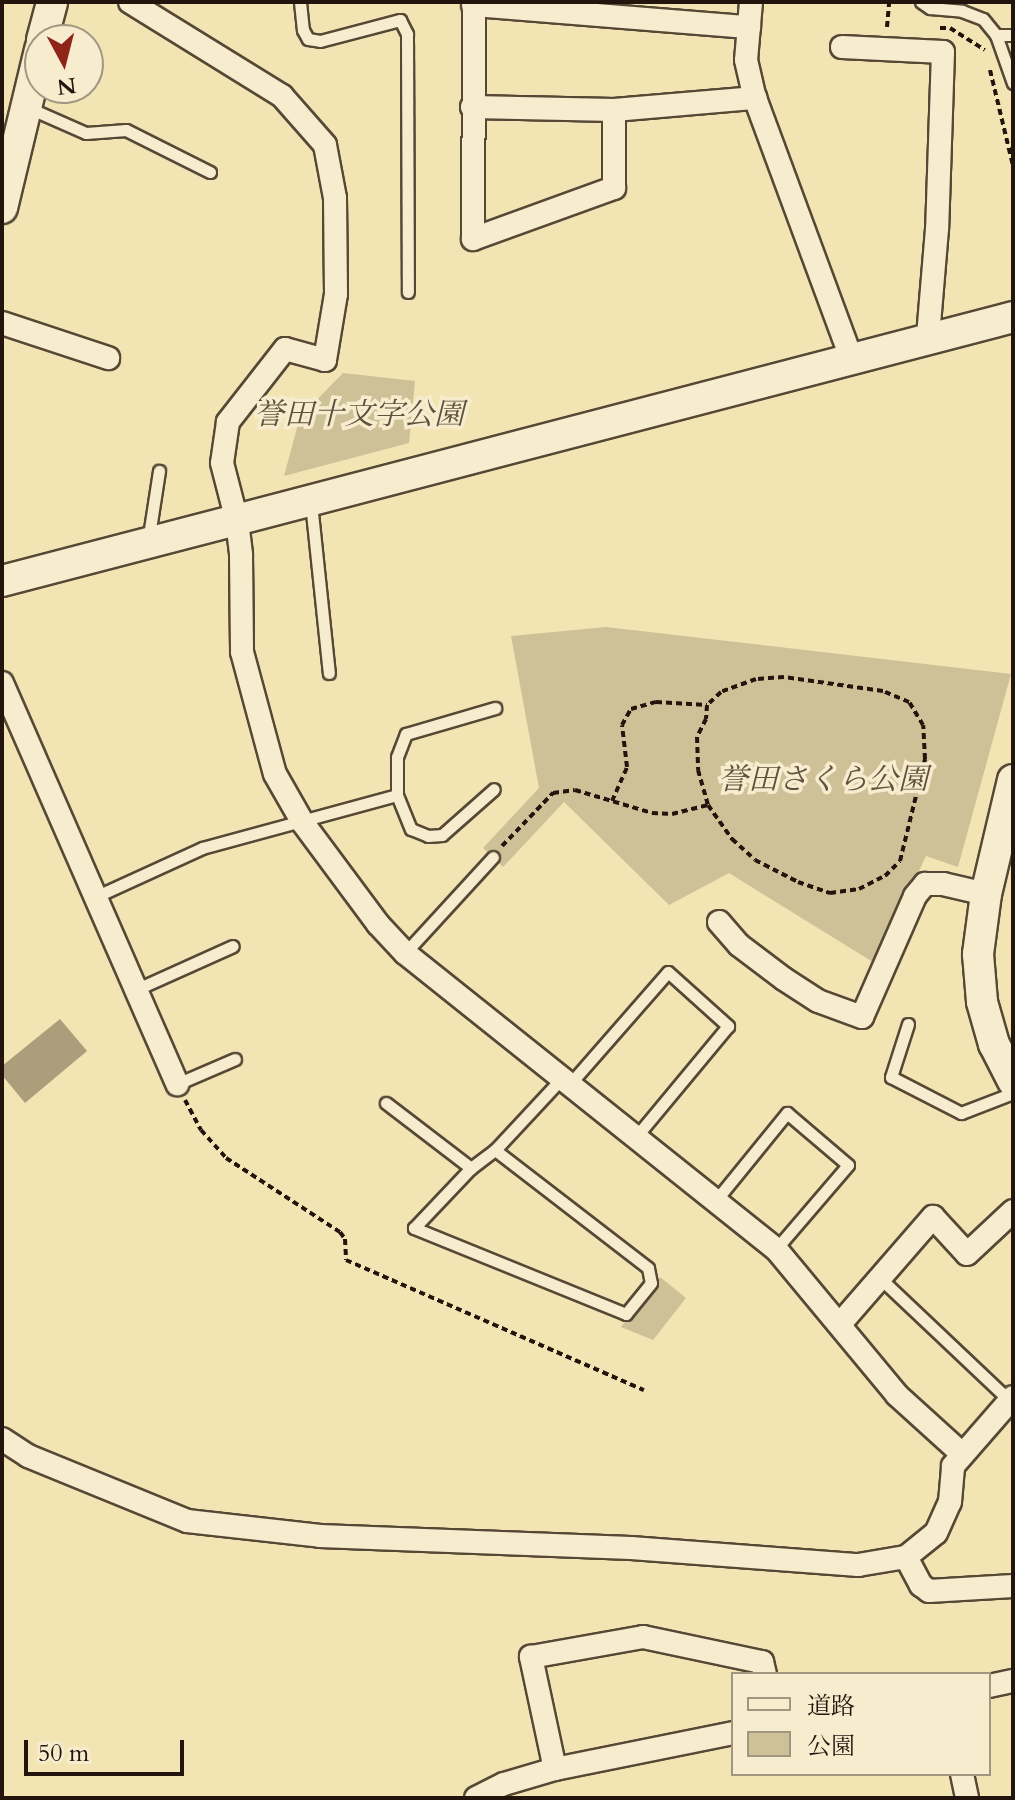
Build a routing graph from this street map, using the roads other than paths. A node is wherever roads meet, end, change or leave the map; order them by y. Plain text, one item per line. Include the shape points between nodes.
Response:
1 (52, 2) edge
2 (130, 2) edge
3 (300, 2) edge
4 (751, 2) edge
5 (921, 2) edge
6 (474, 4) edge
7 (46, 24) edge
8 (749, 27) junction
9 (996, 35) junction
10 (1013, 35) edge
11 (842, 47) dead end
12 (1013, 83) edge
13 (755, 98) junction
14 (27, 104) edge
15 (26, 107) junction
16 (472, 107) junction
17 (614, 110) junction
18 (210, 172) dead end
19 (2, 208) edge
20 (408, 292) dead end
21 (1013, 317) edge
22 (2, 323) edge
23 (928, 336) junction
24 (851, 357) junction
25 (108, 358) dead end
26 (159, 471) dead end
27 (311, 500) junction
28 (237, 521) junction
29 (148, 545) junction
30 (2, 581) edge
31 (329, 673) dead end
32 (2, 683) edge
33 (495, 708) dead end
34 (1013, 780) edge
35 (494, 789) dead end
36 (397, 795) junction
37 (303, 823) junction
38 (493, 857) road end
39 (986, 894) junction
40 (95, 897) junction
41 (719, 922) dead end
42 (233, 946) dead end
43 (405, 953) junction
44 (135, 990) junction
45 (908, 1024) dead end
46 (235, 1059) dead end
47 (1013, 1081) edge
48 (565, 1082) junction
49 (177, 1084) joint
50 (1013, 1093) edge
51 (386, 1103) dead end
52 (636, 1137) junction
53 (495, 1150) junction
54 (471, 1168) junction
55 (717, 1199) junction
56 (1013, 1211) edge
57 (776, 1249) junction
58 (881, 1279) junction
59 (840, 1324) junction
60 (1011, 1399) edge
61 (2, 1439) edge
62 (961, 1453) junction
63 (906, 1557) junction
64 (1013, 1586) edge
65 (764, 1672) edge
66 (1013, 1681) edge
67 (991, 1686) edge
68 (731, 1733) edge
69 (555, 1769) junction
70 (962, 1776) edge
71 (476, 1798) edge
72 (967, 1798) edge

1 - 7 street
2 - 28 street via 282,96 325,145 335,198 336,294 325,360 285,349 228,422 222,463
3 - 20 lane via 308,39 320,41 400,20 407,34
4 - 8 street
5 - 9 lane via 978,16
6 - 8 street
6 - 16 street
8 - 13 street via 746,60
9 - 10 lane
9 - 12 lane
11 - 23 street via 943,52
13 - 17 street
13 - 24 street
14 - 15 street
15 - 18 lane via 86,133 126,130
15 - 19 street
16 - 17 street
16 - 17 street via 473,239 614,188
21 - 23 street
22 - 25 street
23 - 24 street
24 - 27 street
26 - 29 lane
27 - 28 street
27 - 31 lane
28 - 29 street
28 - 37 street via 242,652 275,774
29 - 30 street
32 - 40 street
33 - 36 lane via 406,734 397,757
34 - 39 street
35 - 36 lane via 442,835 428,836 411,829
36 - 37 lane
37 - 40 lane via 202,848
37 - 43 street
38 - 43 lane
39 - 41 street via 925,884 862,1017 818,1001 784,979 739,945
39 - 47 street via 978,954 982,1002 994,1044
40 - 44 street
42 - 44 lane
43 - 48 street
44 - 49 street
45 - 50 lane via 891,1077 961,1113
46 - 49 lane
48 - 52 street
48 - 52 lane via 668,972 728,1026
48 - 53 lane
51 - 54 lane
52 - 55 street
53 - 54 lane
53 - 54 lane via 648,1268 651,1283 626,1314 414,1228
55 - 57 street
55 - 57 lane via 787,1113 848,1165
56 - 58 street via 967,1254 933,1217
57 - 59 street
58 - 59 street
58 - 60 lane
59 - 62 street via 897,1395
60 - 62 street
61 - 63 street via 28,1456 187,1521 320,1536 631,1548 817,1565
62 - 63 street via 953,1466 950,1502 936,1533
63 - 64 street via 929,1591
65 - 69 street via 762,1662 643,1637 531,1657
66 - 67 street
68 - 69 street
69 - 71 street
70 - 72 street

